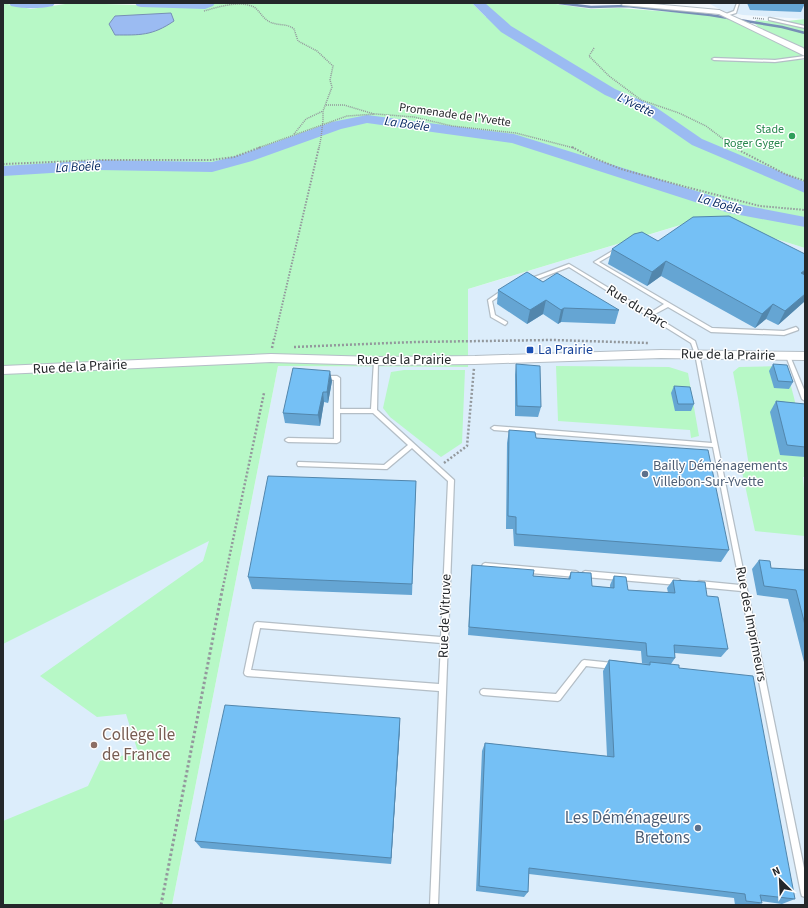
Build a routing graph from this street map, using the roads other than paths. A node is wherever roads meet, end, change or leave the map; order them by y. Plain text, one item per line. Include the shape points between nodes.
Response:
1 (623, 3) edge
2 (702, 3) edge
3 (738, 3) edge
4 (719, 12) junction
5 (727, 15) junction
6 (770, 19) dead end
7 (805, 27) edge
8 (805, 55) edge
9 (714, 59) dead end
10 (621, 248) edge
11 (525, 282) edge
12 (506, 290) edge
13 (667, 305) junction
14 (650, 315) junction
15 (505, 323) dead end
16 (796, 329) dead end
17 (697, 354) junction
18 (788, 356) junction
19 (805, 356) edge
20 (376, 360) junction
21 (3, 370) edge
22 (315, 377) edge
23 (805, 399) edge
24 (338, 411) junction
25 (374, 412) junction
26 (494, 428) dead end
27 (288, 440) dead end
28 (715, 444) junction
29 (412, 445) junction
30 (300, 464) dead end
31 (485, 566) edge
32 (681, 583) edge
33 (689, 583) edge
34 (744, 588) junction
35 (444, 640) junction
36 (622, 666) edge
37 (442, 688) junction
38 (483, 692) dead end
39 (805, 893) edge
40 (434, 905) edge

1 - 4 street
2 - 4 street
3 - 5 lane via 735,12
4 - 5 street
5 - 8 street via 800,50
6 - 7 lane
8 - 9 lane via 775,61
10 - 13 lane via 596,262
11 - 14 lane, Rue du Parc via 569,265
12 - 15 lane via 490,300 493,316
13 - 14 lane
13 - 16 lane via 711,330 784,333
14 - 17 lane, Rue du Parc via 693,342
17 - 18 street, Rue de la Prairie
17 - 20 street, Rue de la Prairie
17 - 28 lane, Rue des Imprimeurs
18 - 19 street, Rue de la Prairie
18 - 23 lane
20 - 21 street, Rue de la Prairie via 271,358
20 - 25 lane
22 - 24 lane via 337,378
24 - 25 lane
24 - 27 lane via 337,441
25 - 29 lane, Rue de Vitruve
26 - 28 lane
28 - 34 lane, Rue des Imprimeurs
29 - 30 lane via 385,467
29 - 35 lane, Rue de Vitruve via 451,480
31 - 32 lane
33 - 34 lane
34 - 39 lane, Rue des Imprimeurs via 759,681
35 - 37 lane, Rue de Vitruve
35 - 37 lane via 256,625 247,673
36 - 38 lane via 584,663 558,698
37 - 40 lane, Rue de Vitruve

